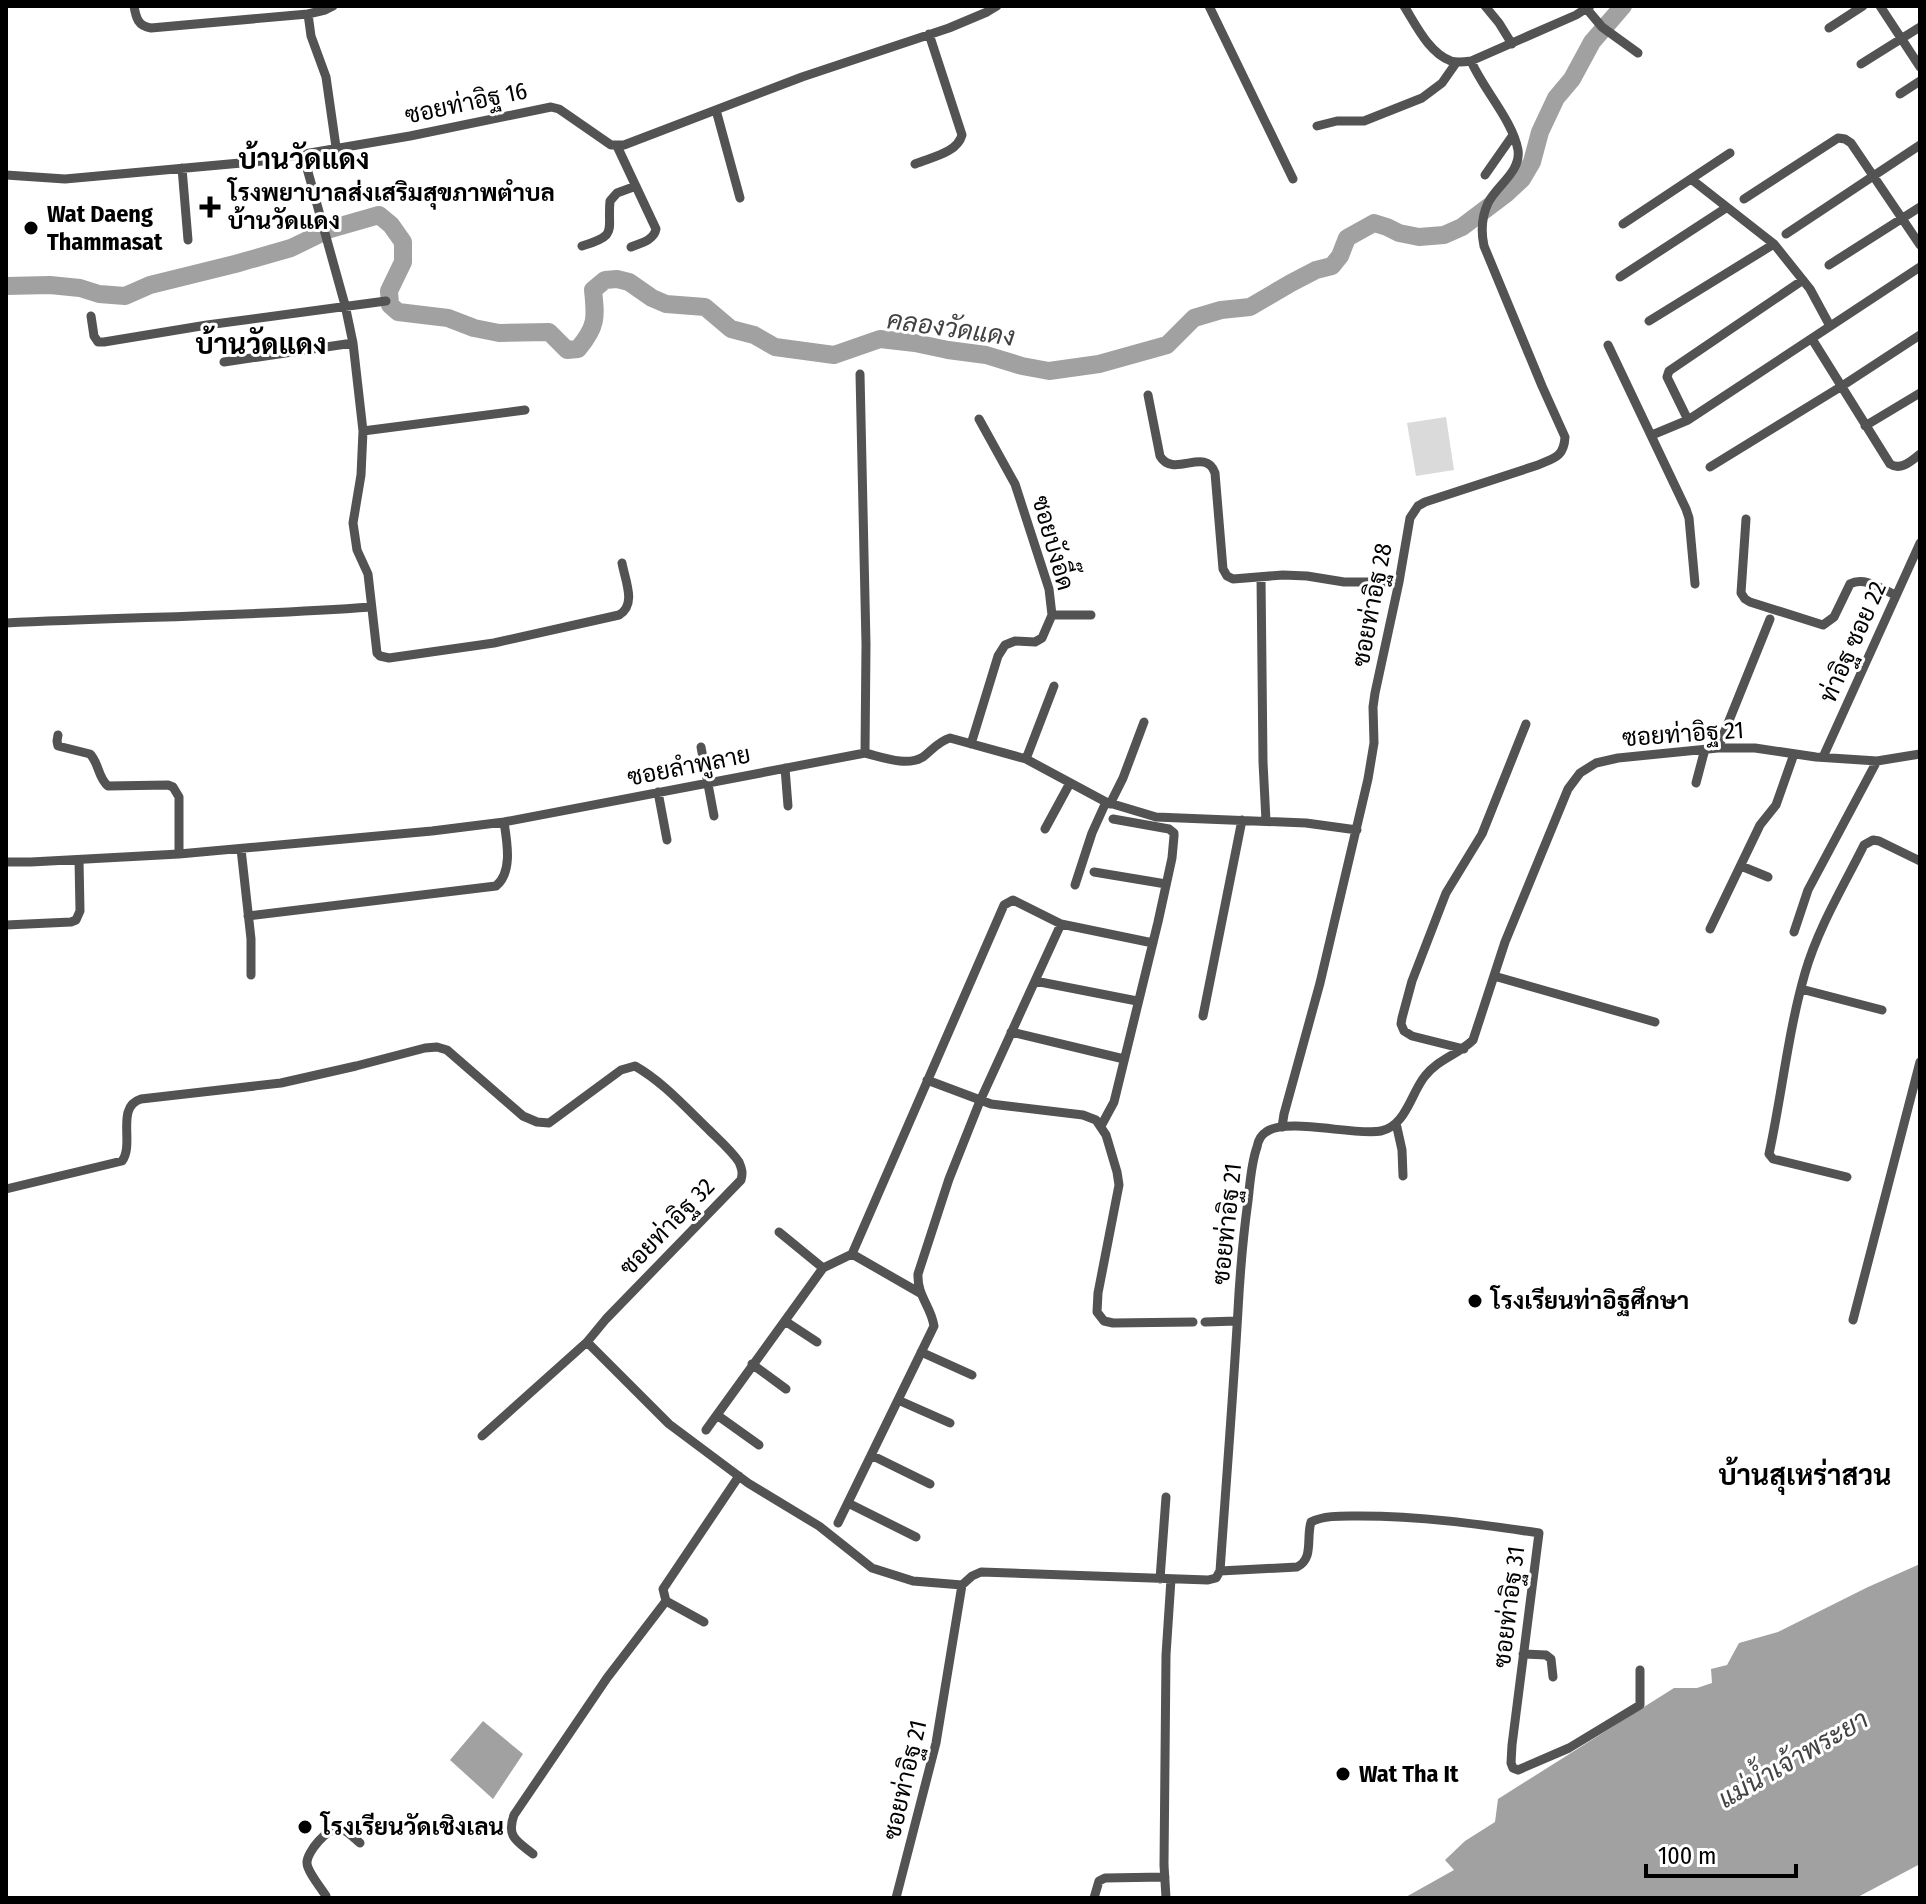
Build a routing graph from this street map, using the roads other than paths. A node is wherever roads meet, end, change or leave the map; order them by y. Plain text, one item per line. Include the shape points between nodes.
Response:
1 (134, 6) edge
2 (333, 6) edge
3 (997, 6) edge
4 (1209, 6) edge
5 (1404, 6) edge
6 (1485, 6) edge
7 (1863, 6) edge
8 (1880, 6) edge
9 (1588, 7) edge
10 (308, 14) junction
11 (1920, 27) edge
12 (1829, 28) dead end
13 (929, 34) junction
14 (1901, 39) junction
15 (1512, 44) junction
16 (1638, 53) dead end
17 (1471, 61) junction
18 (1456, 63) junction
19 (1861, 64) dead end
20 (1920, 67) edge
21 (1920, 81) edge
22 (1900, 94) dead end
23 (716, 110) junction
24 (1317, 126) dead end
25 (1513, 135) junction
26 (1920, 145) edge
27 (617, 146) junction
28 (336, 147) junction
29 (1730, 153) dead end
30 (303, 154) junction
31 (915, 164) dead end
32 (182, 168) junction
33 (6, 175) edge
34 (1485, 175) dead end
35 (1874, 175) junction
36 (1293, 179) dead end
37 (1691, 179) junction
38 (636, 186) junction
39 (740, 198) dead end
40 (1744, 199) dead end
41 (1920, 207) edge
42 (1726, 208) junction
43 (1902, 219) junction
44 (1623, 224) dead end
45 (1786, 234) dead end
46 (188, 240) dead end
47 (1774, 244) junction
48 (1920, 245) edge
49 (582, 246) dead end
50 (631, 247) dead end
51 (1829, 265) dead end
52 (1920, 267) edge
53 (1620, 277) dead end
54 (1803, 280) junction
55 (386, 301) dead end
56 (345, 305) junction
57 (91, 316) dead end
58 (1649, 321) dead end
59 (1830, 326) junction
60 (1920, 335) edge
61 (1812, 339) junction
62 (353, 343) junction
63 (1608, 345) dead end
64 (224, 362) dead end
65 (860, 374) dead end
66 (1842, 386) junction
67 (1920, 393) edge
68 (1148, 395) dead end
69 (525, 410) dead end
70 (979, 419) dead end
71 (1688, 420) junction
72 (1865, 426) junction
73 (363, 431) junction
74 (1652, 435) junction
75 (1920, 454) edge
76 (1710, 467) dead end
77 (1746, 519) dead end
78 (1920, 543) edge
79 (622, 563) dead end
80 (1261, 577) junction
81 (1399, 582) junction
82 (1695, 584) dead end
83 (1895, 595) junction
84 (371, 607) junction
85 (1052, 615) junction
86 (1091, 615) dead end
87 (1770, 619) dead end
88 (6, 623) edge
89 (1054, 686) dead end
90 (1144, 722) dead end
91 (1526, 724) dead end
92 (58, 735) dead end
93 (971, 744) junction
94 (701, 747) dead end
95 (1718, 748) junction
96 (1705, 749) junction
97 (865, 753) junction
98 (1794, 754) junction
99 (1920, 754) edge
100 (1823, 757) junction
101 (1026, 759) junction
102 (1877, 761) junction
103 (785, 768) junction
104 (707, 783) junction
105 (1070, 783) junction
106 (1696, 783) dead end
107 (658, 792) junction
108 (1108, 803) junction
109 (788, 806) dead end
110 (714, 816) dead end
111 (1113, 819) dead end
112 (1242, 820) junction
113 (1266, 821) junction
114 (504, 822) junction
115 (1045, 829) dead end
116 (1357, 830) junction
117 (667, 840) dead end
118 (241, 849) junction
119 (179, 854) junction
120 (79, 860) junction
121 (1920, 861) edge
122 (6, 862) edge
123 (1741, 866) junction
124 (1094, 872) dead end
125 (1768, 877) dead end
126 (1166, 884) junction
127 (1075, 885) dead end
128 (248, 916) junction
129 (1061, 924) junction
130 (6, 925) edge
131 (1710, 929) dead end
132 (1794, 932) dead end
133 (1153, 943) junction
134 (251, 975) dead end
135 (1494, 976) junction
136 (1035, 981) junction
137 (1801, 989) junction
138 (1137, 1001) junction
139 (1882, 1010) dead end
140 (1203, 1016) dead end
141 (1655, 1022) dead end
142 (1011, 1032) junction
143 (1464, 1049) junction
144 (1124, 1059) junction
145 (1920, 1062) edge
146 (927, 1080) junction
147 (980, 1101) junction
148 (1396, 1123) junction
149 (1101, 1126) junction
150 (1282, 1127) junction
151 (1403, 1176) dead end
152 (1847, 1177) dead end
153 (6, 1189) edge
154 (779, 1232) dead end
155 (852, 1254) junction
156 (823, 1268) junction
157 (920, 1293) junction
158 (1853, 1320) dead end
159 (785, 1321) junction
160 (1237, 1321) junction
161 (1193, 1322) dead end
162 (1205, 1322) dead end
163 (587, 1342) junction
164 (817, 1342) dead end
165 (921, 1352) junction
166 (752, 1364) junction
167 (972, 1375) dead end
168 (786, 1389) dead end
169 (898, 1400) junction
170 (717, 1415) junction
171 (950, 1423) dead end
172 (706, 1430) dead end
173 (482, 1436) dead end
174 (759, 1445) dead end
175 (871, 1455) junction
176 (739, 1476) junction
177 (930, 1484) dead end
178 (1166, 1497) dead end
179 (848, 1503) junction
180 (838, 1523) dead end
181 (916, 1537) dead end
182 (1220, 1571) junction
183 (1160, 1579) junction
184 (1171, 1579) junction
185 (962, 1585) junction
186 (666, 1601) junction
187 (704, 1622) dead end
188 (1523, 1654) junction
189 (1640, 1670) dead end
190 (1553, 1677) dead end
191 (360, 1843) dead end
192 (533, 1854) dead end
193 (1165, 1877) junction
194 (326, 1897) edge
195 (896, 1898) edge
196 (1094, 1898) edge
197 (1166, 1898) edge

1 - 10 street via 140,24 151,28
2 - 10 street
3 - 13 street
4 - 36 street
5 - 18 street via 1433,48
6 - 15 street
7 - 12 street
8 - 14 street
9 - 15 street
9 - 16 street via 1602,27
10 - 28 street via 326,77
11 - 14 street
13 - 23 street
13 - 31 street via 962,140
14 - 19 street
14 - 20 street
15 - 17 street
17 - 18 street
17 - 25 street
18 - 24 street via 1422,98 1364,121
21 - 22 street
23 - 27 street
23 - 39 street
25 - 34 street
25 - 81 street, ซอยท่าอิฐ 28 via 1516,164 1489,200 1482,234 1565,447 1538,465 1418,506 1410,518
26 - 35 street
27 - 28 street, ซอยท่าอิฐ 16 via 551,107
27 - 38 street
28 - 30 street, ซอยท่าอิฐ 16
29 - 37 street
30 - 32 street, ซอยท่าอิฐ 16
30 - 56 street
32 - 33 street, ซอยท่าอิฐ 16 via 65,179
32 - 46 street
35 - 40 street via 1851,143 1838,138
35 - 43 street
35 - 45 street
37 - 42 street
37 - 44 street
38 - 49 street via 610,201 608,233
38 - 50 street via 656,229 650,239
41 - 43 street
42 - 47 street
42 - 53 street
43 - 48 street
43 - 51 street
47 - 54 street
47 - 58 street
52 - 59 street
54 - 59 street
54 - 71 street via 1669,371 1667,377
55 - 56 street
56 - 57 street via 104,342 94,336
56 - 62 street
59 - 61 street
60 - 66 street
61 - 66 street
61 - 71 street
62 - 64 street
62 - 73 street
63 - 74 street
65 - 97 street
66 - 72 street
66 - 76 street
67 - 72 street
68 - 80 street via 1163,463 1213,466 1227,576
69 - 73 street
70 - 85 street, ซอยบังอี๊ด via 1015,484 1049,589
71 - 74 street
72 - 75 street via 1895,467
73 - 84 street via 353,523
74 - 82 street via 1689,518
77 - 83 street via 1741,593 1750,602 1823,625 1834,617 1855,581
78 - 83 street, ท่าอิฐ ซอย 22
79 - 84 street via 629,600 625,612 494,643 384,658 377,653
80 - 81 street
80 - 113 street
81 - 116 street, ซอยท่าอิฐ 28 via 1375,693 1373,756
83 - 100 street, ท่าอิฐ ซอย 22
84 - 88 street
85 - 86 street
85 - 93 street, ซอยบังอี๊ด via 1042,638 1005,645 998,656
87 - 95 street
89 - 101 street
90 - 108 street
91 - 143 street via 1482,834 1446,893 1402,1018 1404,1031 1412,1036
92 - 119 street via 58,746 94,757 108,786 173,787 179,797
93 - 97 street, ซอยลำพูลาย via 943,740 913,761
93 - 101 street, ซอยลำพูลาย
94 - 104 street
95 - 96 street, ซอยท่าอิฐ 21
95 - 98 street, ซอยท่าอิฐ 21
96 - 106 street
96 - 135 street, ซอยท่าอิฐ 21 via 1618,758 1580,773 1568,789
97 - 103 street, ซอยลำพูลาย
98 - 100 street, ซอยท่าอิฐ 21
98 - 123 street via 1776,805
99 - 102 street, ซอยท่าอิฐ 21
100 - 102 street, ซอยท่าอิฐ 21
101 - 105 street, ซอยลำพูลาย
102 - 132 street via 1808,890
103 - 104 street, ซอยลำพูลาย
103 - 109 street
104 - 107 street, ซอยลำพูลาย
104 - 110 street
105 - 108 street, ซอยลำพูลาย
105 - 115 street
107 - 114 street, ซอยลำพูลาย
107 - 117 street
108 - 112 street, ซอยลำพูลาย via 1156,817
108 - 127 street
111 - 126 street via 1174,833
112 - 113 street, ซอยลำพูลาย
112 - 140 street
113 - 116 street, ซอยลำพูลาย
114 - 118 street, ซอยลำพูลาย
114 - 128 street via 506,868 496,886
116 - 150 street, ซอยท่าอิฐ 28
118 - 119 street, ซอยลำพูลาย
118 - 128 street
119 - 120 street, ซอยลำพูลาย
120 - 122 street, ซอยลำพูลาย
120 - 130 street via 76,920
121 - 137 street via 1879,841 1864,845 1820,933
123 - 125 street
123 - 131 street
124 - 126 street
126 - 133 street
128 - 134 street
129 - 133 street
129 - 136 street
129 - 146 street via 1013,900 1004,905
133 - 138 street
135 - 141 street
135 - 143 street, ซอยท่าอิฐ 21 via 1473,1040
136 - 138 street
136 - 142 street
137 - 139 street
137 - 152 street via 1769,1154
138 - 144 street
142 - 144 street
142 - 147 street
143 - 148 street via 1426,1075
144 - 149 street via 1114,1102
145 - 158 street
146 - 147 street
146 - 155 street
147 - 149 street via 1083,1115
147 - 157 street via 918,1274
148 - 150 street via 1369,1132
148 - 151 street
149 - 161 street via 1119,1185 1097,1312 1113,1323
150 - 160 street, ซอยท่าอิฐ 21 via 1264,1134 1256,1148
153 - 163 street, ซอยท่าอิฐ 32 via 122,1161 127,1155 129,1107 141,1099 281,1083 437,1047 523,1116 549,1123 621,1070 635,1066 720,1140 743,1173
154 - 156 street
155 - 156 street
155 - 157 street
156 - 159 street
157 - 165 street via 934,1326
159 - 164 street
159 - 166 street
160 - 162 street
160 - 182 street, ซอยท่าอิฐ 21
163 - 173 street
163 - 176 street via 669,1424
165 - 167 street
165 - 169 street
166 - 168 street
166 - 170 street
169 - 171 street
169 - 175 street
170 - 172 street
170 - 174 street
175 - 177 street
175 - 179 street
176 - 185 street via 819,1526 872,1568 913,1581
176 - 186 street via 663,1589
178 - 183 street
179 - 180 street
179 - 181 street
182 - 184 street via 1208,1580
182 - 188 street, ซอยท่าอิฐ 31 via 1297,1567 1307,1560 1311,1522 1340,1516 1447,1519 1539,1533
183 - 184 street
183 - 185 street via 981,1572
184 - 193 street
185 - 195 street, ซอยท่าอิฐ 21 via 936,1743
186 - 187 street
186 - 192 street via 514,1815 513,1838
188 - 189 street, ซอยท่าอิฐ 31 via 1511,1763 1518,1770 1569,1748 1640,1705
188 - 190 street via 1546,1655
191 - 194 street via 335,1828 307,1859
193 - 196 street via 1105,1878
193 - 197 street

